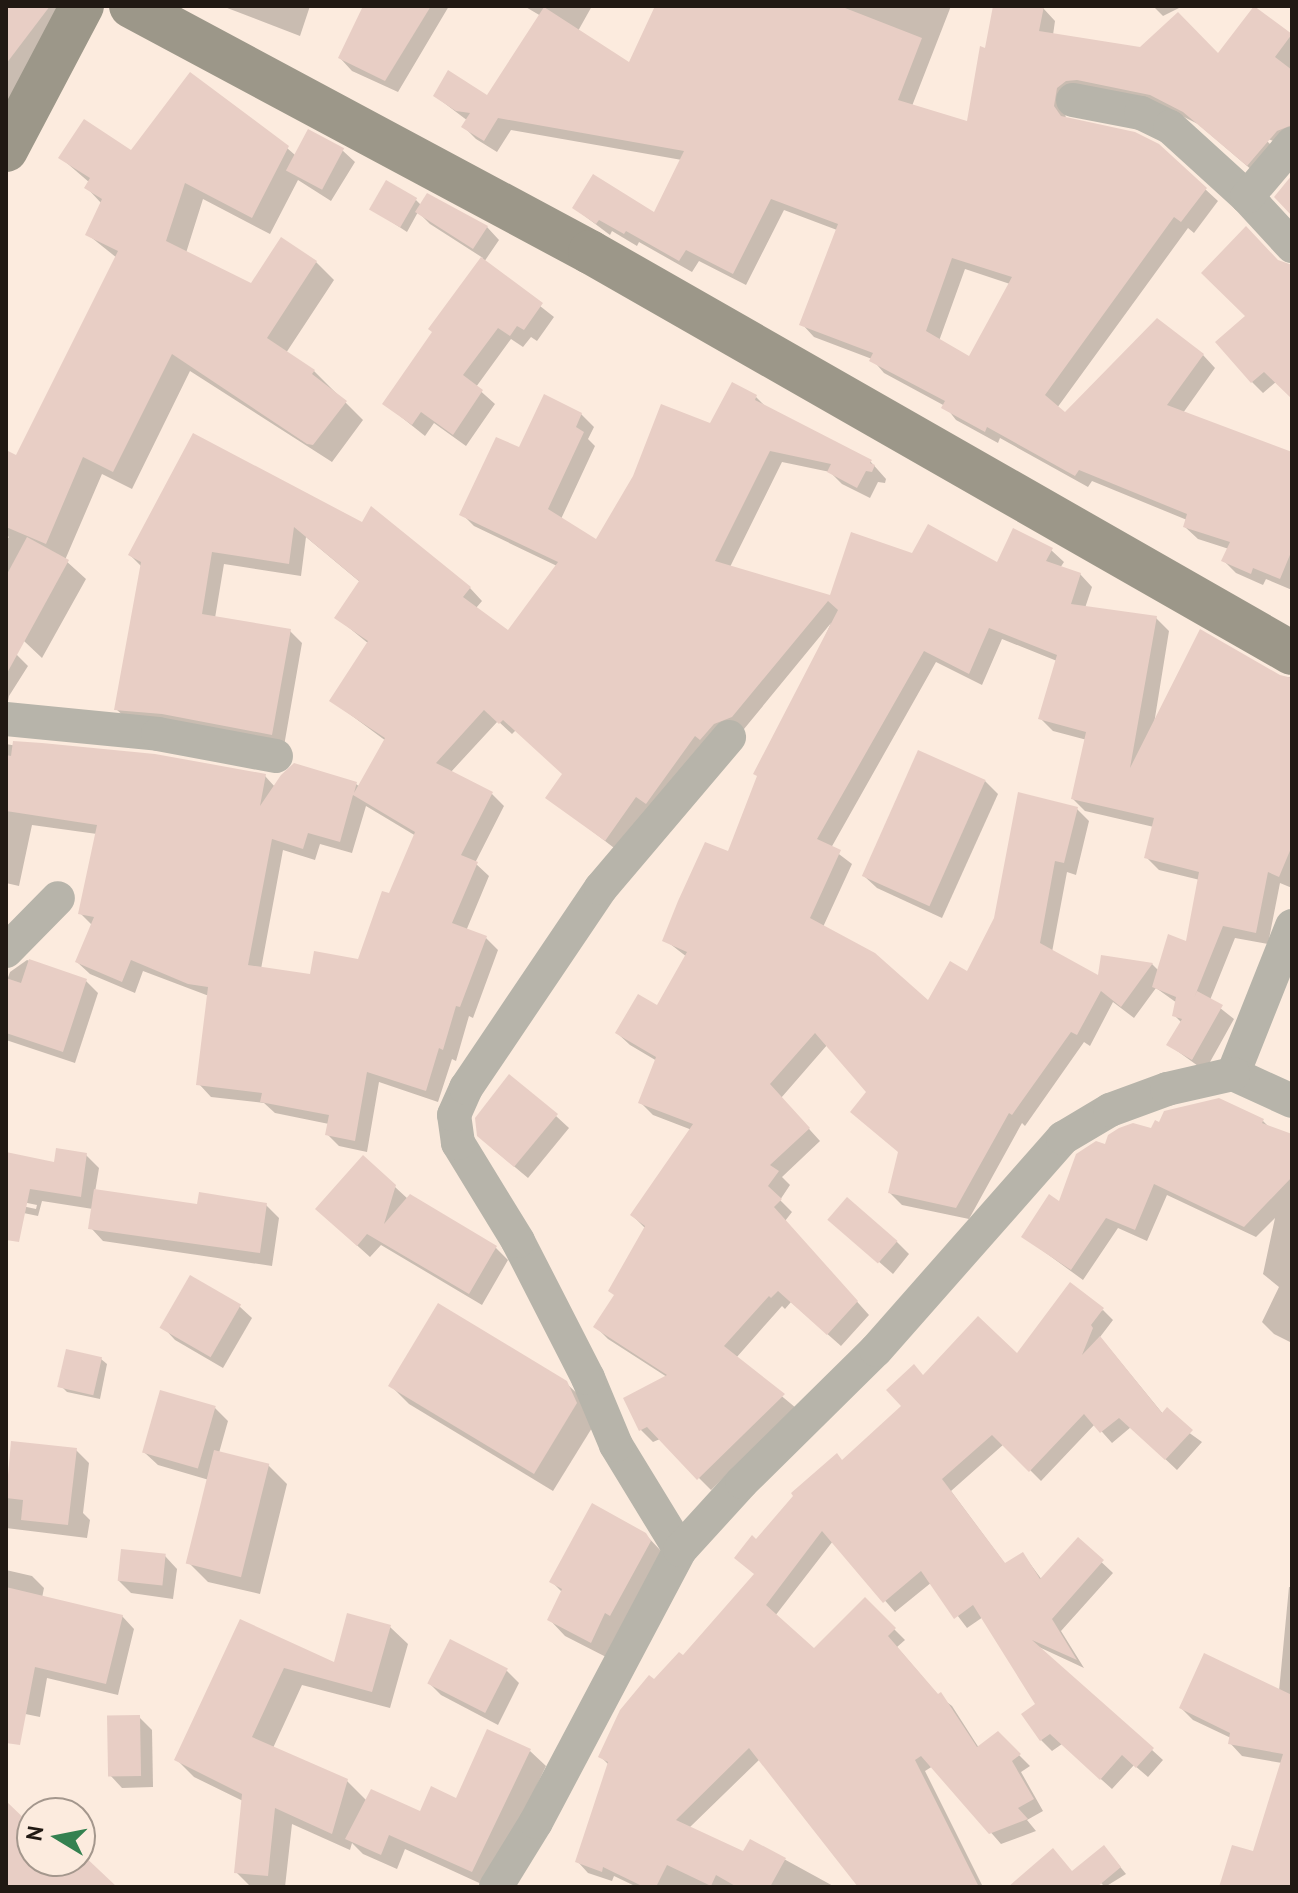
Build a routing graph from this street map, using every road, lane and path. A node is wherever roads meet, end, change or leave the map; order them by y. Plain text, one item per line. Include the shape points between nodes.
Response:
1 (82, 6) edge
2 (131, 6) edge
3 (1073, 100) dead end
4 (1292, 144) edge
5 (6, 150) edge
6 (1247, 197) junction
7 (1292, 246) edge
8 (1292, 653) edge
9 (6, 719) edge
10 (729, 737) dead end
11 (276, 756) dead end
12 (58, 898) dead end
13 (1292, 926) edge
14 (6, 951) edge
15 (1233, 1074) junction
16 (1292, 1101) edge
17 (680, 1550) junction
18 (496, 1887) edge

1 - 5 street
2 - 8 street via 590,252
3 - 6 street via 1141,113 1170,127
4 - 6 street
6 - 7 street
9 - 11 street via 158,734
10 - 17 street via 601,888 466,1088 454,1115 458,1143 518,1241 616,1445
12 - 14 street
13 - 15 street
15 - 16 street
15 - 17 street via 1124,1105 1063,1138 876,1350
17 - 18 street

